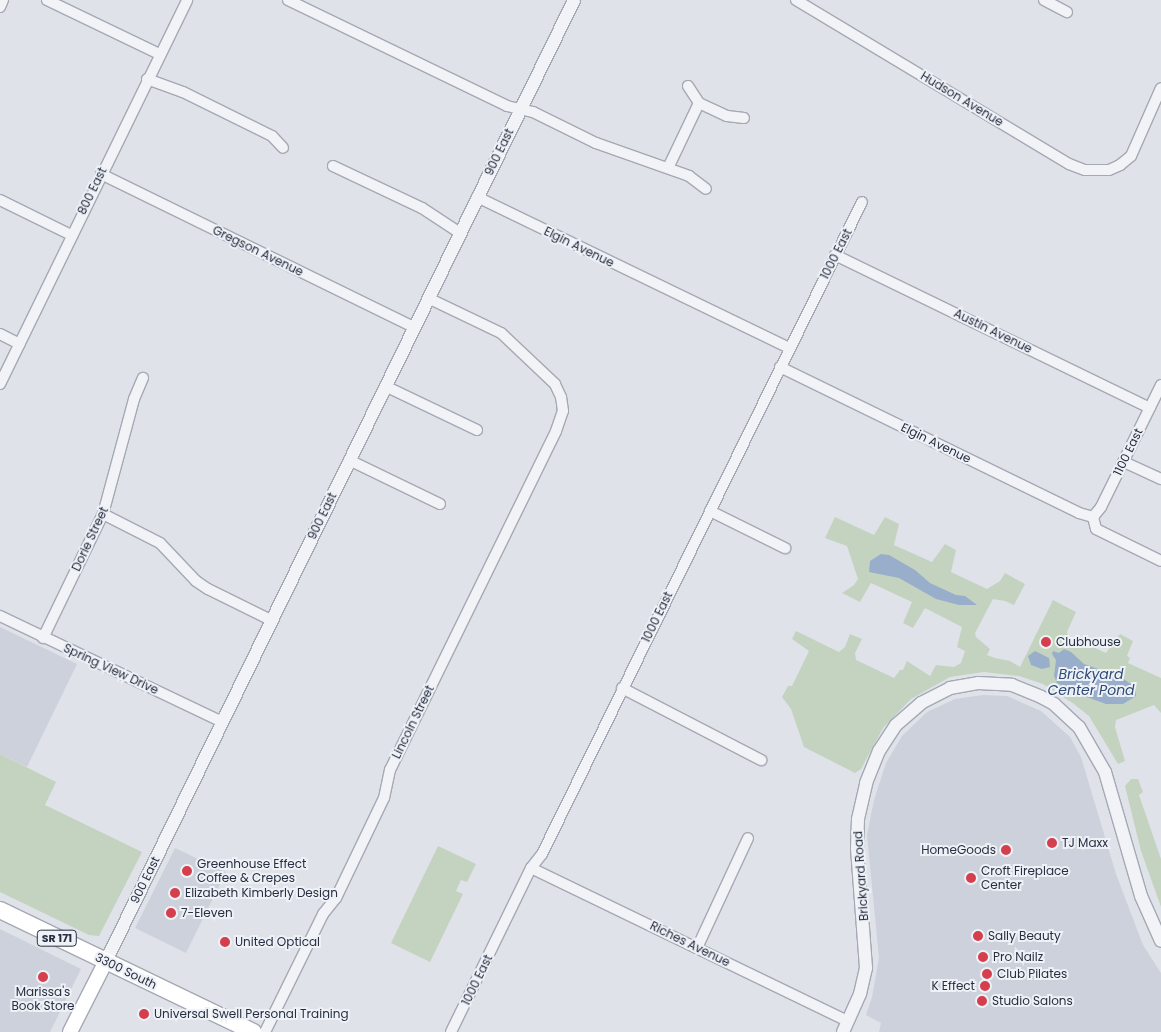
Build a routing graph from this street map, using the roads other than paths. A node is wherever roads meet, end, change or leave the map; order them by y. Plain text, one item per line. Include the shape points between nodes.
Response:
1 (3, 0) edge
2 (47, 0) edge
3 (187, 0) edge
4 (288, 0) edge
5 (574, 0) edge
6 (796, 0) edge
7 (1044, 0) edge
8 (0, 7) edge
9 (1068, 12) dead end
10 (159, 54) junction
11 (147, 79) junction
12 (688, 86) dead end
13 (1161, 88) edge
14 (699, 104) junction
15 (520, 109) junction
16 (744, 118) dead end
17 (283, 148) dead end
18 (333, 166) dead end
19 (668, 168) junction
20 (101, 174) junction
21 (706, 189) dead end
22 (477, 197) junction
23 (0, 200) edge
24 (862, 202) dead end
25 (460, 233) junction
26 (71, 235) junction
27 (835, 255) junction
28 (428, 298) junction
29 (414, 327) junction
30 (0, 334) edge
31 (20, 344) junction
32 (789, 348) junction
33 (780, 367) junction
34 (143, 378) dead end
35 (0, 384) edge
36 (1161, 384) edge
37 (385, 386) junction
38 (1150, 408) junction
39 (477, 430) dead end
40 (349, 460) junction
41 (1124, 462) junction
42 (1161, 479) edge
43 (440, 504) dead end
44 (710, 510) junction
45 (103, 514) junction
46 (1093, 517) junction
47 (785, 548) dead end
48 (1161, 561) edge
49 (0, 616) edge
50 (271, 620) junction
51 (43, 638) junction
52 (622, 688) junction
53 (222, 722) junction
54 (761, 760) dead end
55 (748, 838) dead end
56 (531, 868) junction
57 (0, 910) edge
58 (1161, 941) edge
59 (697, 948) junction
60 (106, 961) junction
61 (846, 1027) edge
62 (70, 1032) edge
63 (253, 1032) edge
64 (265, 1032) edge
65 (452, 1032) edge

1 - 8 street
2 - 10 street
3 - 10 street, 800 East
4 - 15 street via 507,106
5 - 15 street, 900 East
6 - 13 street, Hudson Avenue via 1075,166 1091,171 1109,170 1131,156
7 - 9 street
10 - 11 street, 800 East
11 - 17 street via 183,92 272,136
11 - 20 street, 800 East
12 - 14 street
14 - 16 street via 724,115
14 - 19 street
15 - 19 street via 533,112 596,143
15 - 22 street, 900 East
18 - 25 street via 422,208
19 - 21 street via 689,176
20 - 26 street, 800 East
20 - 29 street, Gregson Avenue
22 - 25 street, 900 East
22 - 32 street, Elgin Avenue
23 - 26 street
24 - 27 street, 1000 East
25 - 28 street, 900 East
26 - 31 street, 800 East
27 - 32 street, 1000 East
27 - 38 street, Austin Avenue
28 - 29 street, 900 East
28 - 64 street, Lincoln Street via 501,333 555,384 563,411 390,770 384,798 336,898 323,914
29 - 37 street, 900 East
30 - 31 street
31 - 35 street, 800 East
32 - 33 street, 1000 East
33 - 44 street, 1000 East
33 - 46 street, Elgin Avenue via 1078,513
34 - 45 street, Dorie Street via 134,399
36 - 38 street, 1100 East
37 - 39 street
37 - 40 street, 900 East
38 - 41 street, 1100 East
40 - 43 street
40 - 50 street, 900 East
41 - 42 street
41 - 46 street, 1100 East
44 - 47 street
44 - 52 street, 1000 East
45 - 50 street via 160,543 196,582 208,590
45 - 51 street, Dorie Street
46 - 48 street via 1096,529
49 - 51 street, Spring View Drive
50 - 53 street, 900 East
51 - 53 street, Spring View Drive
52 - 54 street
52 - 56 street, 1000 East via 542,854
53 - 60 street, 900 East
55 - 59 street
56 - 59 street, Riches Avenue
56 - 65 street, 1000 East
57 - 60 main road, 3300 South / SR 171
58 - 61 street, Brickyard Road via 1141,896 1105,772 1079,728 1054,704 1026,690 997,683 964,684 935,695 907,712 885,739 870,774 862,799 857,841 866,968 860,994
59 - 61 street, Riches Avenue
60 - 62 main road, 900 East
60 - 63 main road, 3300 South / SR 171

